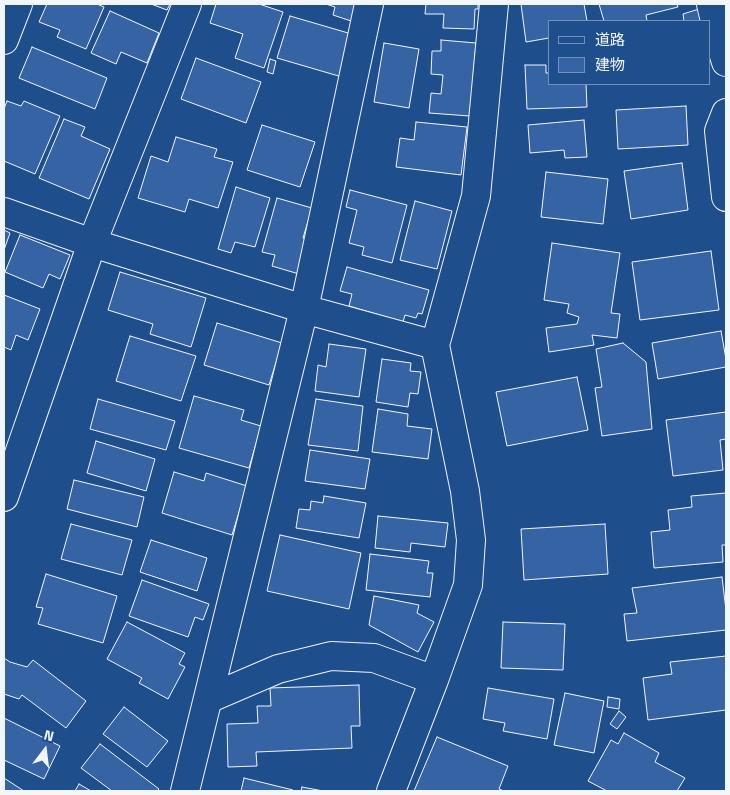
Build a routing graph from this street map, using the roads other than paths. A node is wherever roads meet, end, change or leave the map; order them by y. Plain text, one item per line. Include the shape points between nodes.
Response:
1 (18, 4) edge
2 (187, 4) edge
3 (369, 4) edge
4 (494, 4) edge
5 (711, 4) edge
6 (4, 40) edge
7 (726, 62) edge
8 (726, 113) edge
9 (726, 197) edge
10 (4, 212) edge
11 (92, 243) junction
12 (304, 310) junction
13 (435, 345) junction
14 (4, 497) edge
15 (434, 680) junction
16 (208, 699) junction
17 (185, 791) edge
18 (391, 791) edge

1 - 6 street
2 - 11 street
3 - 12 street
4 - 13 street via 476,196
5 - 7 street
8 - 9 street via 719,131
10 - 11 street
11 - 12 street
11 - 14 street
12 - 13 street
12 - 16 street
13 - 15 street via 471,540 468,585
15 - 16 street via 374,658 331,656 278,669
15 - 18 street
16 - 17 street

